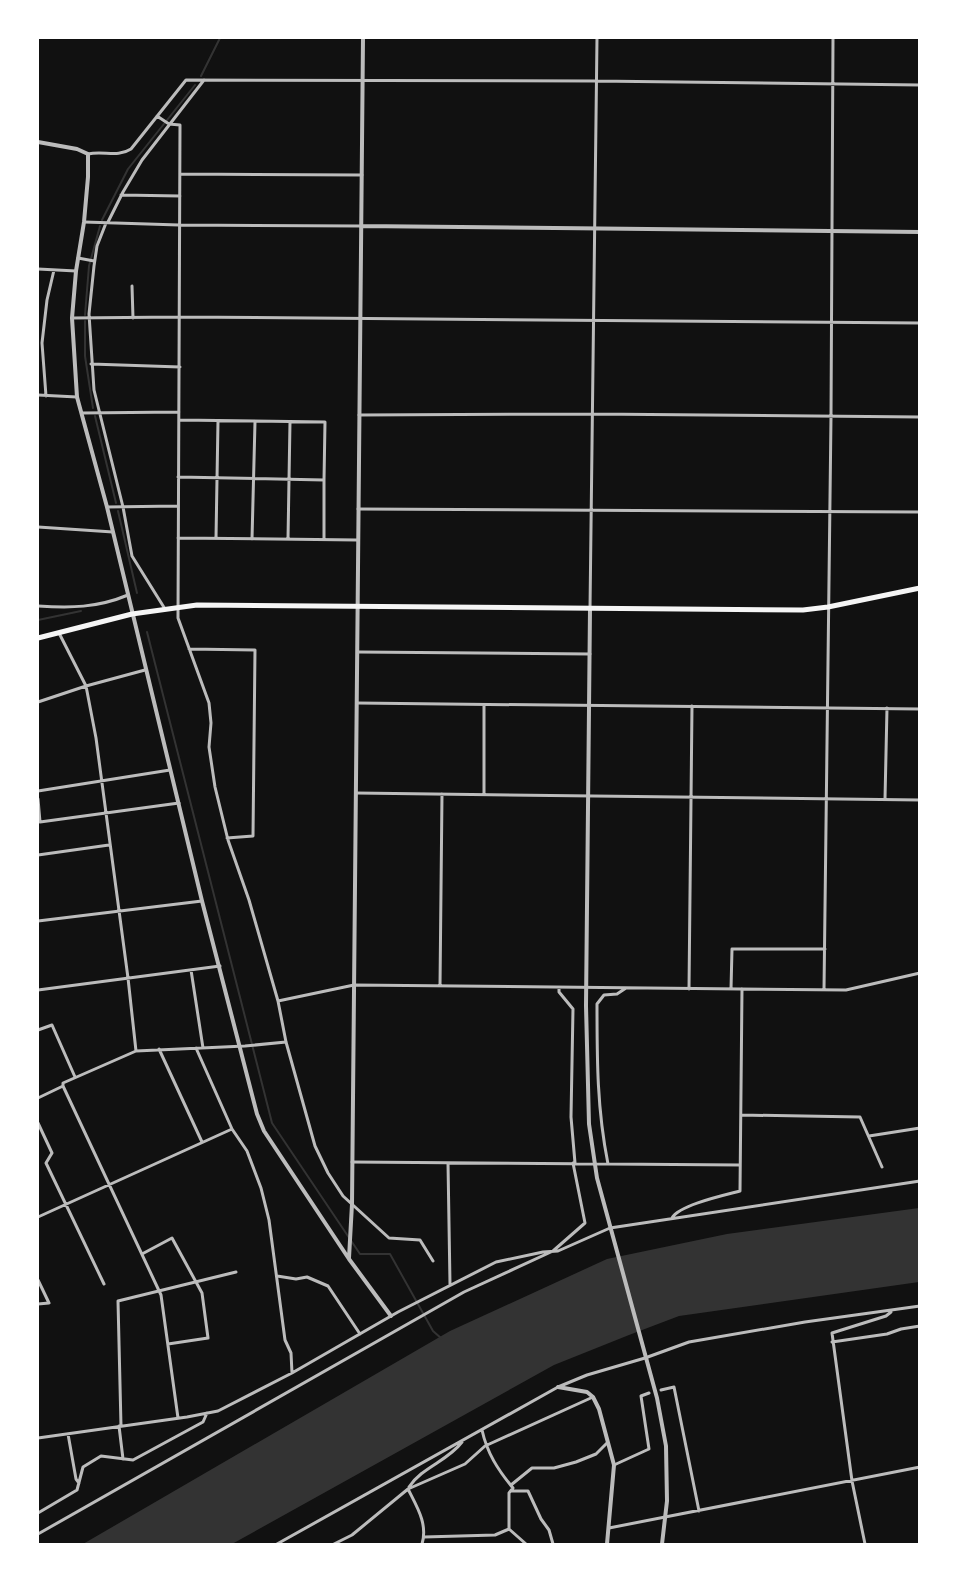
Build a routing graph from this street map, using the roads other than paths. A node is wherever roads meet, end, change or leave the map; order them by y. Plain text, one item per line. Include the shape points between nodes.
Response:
1 (363, 38) edge
2 (597, 38) edge
3 (833, 38) edge
4 (204, 80) junction
5 (362, 81) junction
6 (595, 81) junction
7 (832, 84) junction
8 (920, 85) edge
9 (157, 116) junction
10 (169, 124) junction
11 (38, 142) edge
12 (88, 154) junction
13 (180, 174) junction
14 (362, 175) junction
15 (121, 195) junction
16 (180, 196) junction
17 (84, 222) junction
18 (107, 223) junction
19 (179, 225) junction
20 (361, 226) junction
21 (594, 229) junction
22 (832, 231) junction
23 (920, 232) edge
24 (78, 258) junction
25 (94, 261) junction
26 (38, 269) edge
27 (54, 270) junction
28 (76, 271) junction
29 (132, 286) dead end
30 (179, 317) junction
31 (72, 318) junction
32 (89, 318) junction
33 (133, 318) junction
34 (360, 320) junction
35 (592, 322) junction
36 (831, 322) junction
37 (920, 323) edge
38 (91, 364) junction
39 (180, 367) junction
40 (38, 395) edge
41 (46, 396) junction
42 (77, 397) junction
43 (81, 412) junction
44 (99, 412) junction
45 (179, 412) junction
46 (592, 414) junction
47 (359, 415) junction
48 (831, 417) junction
49 (920, 417) edge
50 (179, 420) junction
51 (218, 421) junction
52 (255, 422) junction
53 (290, 422) junction
54 (178, 477) junction
55 (217, 478) junction
56 (253, 479) junction
57 (289, 479) junction
58 (324, 480) junction
59 (177, 506) junction
60 (107, 507) junction
61 (123, 507) junction
62 (358, 508) junction
63 (592, 510) junction
64 (830, 511) junction
65 (920, 512) edge
66 (38, 527) edge
67 (113, 532) junction
68 (178, 538) junction
69 (216, 538) junction
70 (252, 539) junction
71 (288, 539) junction
72 (324, 539) junction
73 (357, 540) junction
74 (920, 588) edge
75 (128, 595) junction
76 (38, 606) edge
77 (178, 606) junction
78 (357, 606) junction
79 (828, 607) junction
80 (165, 609) junction
81 (590, 609) junction
82 (132, 614) junction
83 (59, 633) junction
84 (38, 638) edge
85 (189, 648) junction
86 (357, 652) junction
87 (590, 654) junction
88 (145, 670) junction
89 (86, 686) junction
90 (38, 702) edge
91 (357, 704) junction
92 (484, 705) junction
93 (589, 706) junction
94 (692, 706) junction
95 (827, 707) junction
96 (887, 708) junction
97 (920, 709) edge
98 (172, 770) junction
99 (100, 781) junction
100 (38, 791) edge
101 (356, 793) junction
102 (442, 794) junction
103 (484, 794) junction
104 (588, 795) junction
105 (691, 797) junction
106 (38, 799) edge
107 (826, 799) junction
108 (885, 800) junction
109 (920, 800) edge
110 (179, 804) junction
111 (105, 814) junction
112 (227, 838) junction
113 (109, 845) junction
114 (38, 855) edge
115 (202, 901) junction
116 (118, 911) junction
117 (38, 921) edge
118 (825, 949) junction
119 (220, 966) junction
120 (191, 970) junction
121 (920, 973) edge
122 (128, 978) junction
123 (354, 985) junction
124 (440, 986) junction
125 (559, 987) junction
126 (587, 988) junction
127 (626, 988) junction
128 (688, 988) junction
129 (731, 989) junction
130 (742, 989) junction
131 (38, 990) edge
132 (824, 990) junction
133 (278, 1001) junction
134 (38, 1030) edge
135 (286, 1042) junction
136 (239, 1047) junction
137 (196, 1048) junction
138 (203, 1048) junction
139 (159, 1049) junction
140 (136, 1051) junction
141 (75, 1077) junction
142 (63, 1086) junction
143 (38, 1098) edge
144 (741, 1115) junction
145 (38, 1123) edge
146 (920, 1128) edge
147 (232, 1129) junction
148 (869, 1136) junction
149 (202, 1142) junction
150 (352, 1162) junction
151 (448, 1163) junction
152 (574, 1163) junction
153 (608, 1164) junction
154 (740, 1165) junction
155 (882, 1167) dead end
156 (920, 1181) edge
157 (109, 1184) junction
158 (66, 1204) junction
159 (352, 1204) junction
160 (38, 1217) edge
161 (672, 1218) junction
162 (610, 1228) junction
163 (553, 1251) junction
164 (142, 1254) junction
165 (349, 1259) junction
166 (433, 1261) dead end
167 (237, 1272) dead end
168 (277, 1276) junction
169 (38, 1280) edge
170 (196, 1282) junction
171 (104, 1284) dead end
172 (450, 1285) junction
173 (159, 1291) junction
174 (38, 1304) edge
175 (920, 1306) edge
176 (892, 1310) junction
177 (391, 1316) junction
178 (920, 1326) edge
179 (360, 1334) junction
180 (832, 1342) junction
181 (168, 1344) junction
182 (645, 1358) junction
183 (292, 1372) junction
184 (558, 1387) junction
185 (661, 1390) dead end
186 (649, 1394) dead end
187 (594, 1397) junction
188 (208, 1413) junction
189 (178, 1418) junction
190 (120, 1426) junction
191 (482, 1430) junction
192 (68, 1434) junction
193 (38, 1438) edge
194 (463, 1440) junction
195 (609, 1442) junction
196 (485, 1446) junction
197 (123, 1459) junction
198 (614, 1465) junction
199 (920, 1467) edge
200 (852, 1481) junction
201 (79, 1484) junction
202 (511, 1485) junction
203 (408, 1489) junction
204 (511, 1491) junction
205 (699, 1511) junction
206 (38, 1513) edge
207 (665, 1518) junction
208 (609, 1528) junction
209 (509, 1529) junction
210 (38, 1534) edge
211 (424, 1537) junction
212 (277, 1545) edge
213 (334, 1545) edge
214 (422, 1545) edge
215 (526, 1545) edge
216 (553, 1545) edge
217 (607, 1545) edge
218 (662, 1545) edge
219 (865, 1545) edge

1 - 5 street
2 - 6 street
3 - 7 street
4 - 5 street
4 - 9 street via 186,80
4 - 10 street
5 - 6 street
5 - 14 street
6 - 7 street
6 - 21 street
7 - 8 street
7 - 22 street
9 - 10 street
9 - 12 street via 123,154
10 - 13 street via 180,125
10 - 15 street
11 - 12 street
12 - 17 street
13 - 14 street
13 - 16 street
14 - 20 street
15 - 16 street
15 - 18 street
16 - 19 street
17 - 18 street
17 - 24 street
18 - 19 street
18 - 25 street
19 - 20 street
19 - 30 street
20 - 21 street
20 - 34 street
21 - 22 street
21 - 35 street
22 - 23 street
22 - 36 street
24 - 25 street
24 - 28 street
25 - 32 street
26 - 27 street
27 - 28 street
27 - 41 street via 42,343
28 - 31 street
29 - 33 street
30 - 33 street
30 - 34 street
30 - 39 street
31 - 32 street
31 - 42 street
32 - 33 street
32 - 38 street
34 - 35 street
34 - 47 street
35 - 36 street
35 - 46 street
36 - 37 street
36 - 48 street
38 - 39 street
38 - 44 street
39 - 45 street
40 - 41 street
41 - 42 street
42 - 43 street
43 - 44 street
43 - 60 street
44 - 45 street
44 - 61 street
45 - 50 street
46 - 47 street
46 - 48 street
46 - 63 street
47 - 62 street
48 - 49 street
48 - 64 street
50 - 51 street
50 - 54 street
51 - 52 street
51 - 55 street
52 - 53 street
52 - 56 street
53 - 57 street
53 - 58 street via 325,422
54 - 55 street
54 - 59 street
55 - 56 street
55 - 69 street
56 - 57 street
56 - 70 street
57 - 58 street
57 - 71 street
58 - 72 street
59 - 61 street
59 - 68 street
60 - 61 street
60 - 67 street
61 - 80 street via 132,555
62 - 63 street
62 - 73 street
63 - 64 street
63 - 81 street
64 - 65 street
64 - 79 street
66 - 67 street
67 - 75 street
68 - 69 street
68 - 77 street
69 - 70 street
70 - 71 street
71 - 72 street
72 - 73 street
73 - 78 street
74 - 79 highway
75 - 76 street via 92,606
75 - 82 street
77 - 78 highway
77 - 80 highway
77 - 85 street via 178,618
78 - 81 highway
78 - 86 street
79 - 81 highway
79 - 95 street
80 - 82 highway
81 - 87 street
82 - 83 highway
82 - 88 street
83 - 84 highway
83 - 89 street
85 - 112 street via 209,703 209,747
85 - 112 street via 255,650 253,836
86 - 87 street
86 - 91 street
87 - 93 street
88 - 89 street
88 - 98 street
89 - 90 street
89 - 99 street
91 - 92 street
91 - 101 street
92 - 93 street
92 - 103 street
93 - 94 street
93 - 104 street
94 - 95 street
94 - 105 street
95 - 96 street
95 - 107 street
96 - 97 street
96 - 108 street
98 - 99 street
98 - 110 street
99 - 100 street
99 - 111 street
101 - 102 street
101 - 123 street
102 - 103 street
102 - 124 street
103 - 104 street
104 - 105 street
104 - 126 street
105 - 107 street
105 - 128 street
106 - 111 street via 40,822
107 - 108 street
107 - 118 street
108 - 109 street
110 - 111 street
110 - 115 street
111 - 113 street
112 - 133 street
113 - 114 street
113 - 116 street
115 - 116 street
115 - 119 street
116 - 117 street
116 - 122 street
118 - 129 street via 732,949
118 - 132 street
119 - 120 street
119 - 136 street
120 - 122 street
120 - 138 street
121 - 132 street via 846,990
122 - 131 street
122 - 140 street
123 - 124 street
123 - 133 street
123 - 150 street
124 - 125 street
125 - 126 street
125 - 152 street via 573,1009
126 - 127 street
126 - 162 street via 589,1124
127 - 128 street
127 - 153 street via 604,995 597,1004 596,1076
128 - 129 street
129 - 130 street
130 - 132 street
130 - 144 street
133 - 135 street
134 - 141 street via 52,1025
135 - 136 street
135 - 159 street via 315,1146 328,1173
136 - 138 street
136 - 165 street via 264,1131
137 - 138 street
137 - 139 street
137 - 147 street
139 - 140 street
139 - 149 street
140 - 141 street
141 - 142 street
142 - 143 street
142 - 157 street
144 - 148 street via 860,1117
144 - 154 street
145 - 158 street via 52,1153 46,1163
146 - 148 street
147 - 149 street
147 - 168 street via 247,1150 261,1188
148 - 155 street
149 - 157 street
150 - 151 street
150 - 159 street
151 - 152 street
151 - 172 street
152 - 153 street
152 - 163 street via 585,1223
153 - 154 street
154 - 161 street via 740,1191 701,1202
156 - 161 street
157 - 158 street
157 - 164 street
158 - 160 street
158 - 171 street
159 - 165 street
159 - 166 street via 389,1238 420,1240
161 - 162 street
162 - 163 street
162 - 182 street
163 - 172 street via 496,1263
163 - 210 street via 464,1292
164 - 170 street via 172,1238
164 - 173 street
165 - 177 street
167 - 170 street
168 - 179 street via 307,1277 328,1286
168 - 183 street
169 - 174 street via 49,1303
170 - 173 street
170 - 181 street via 202,1293 208,1338
172 - 177 street
173 - 181 street
173 - 190 street via 118,1301
175 - 176 street
176 - 180 street via 886,1316 832,1333
176 - 182 street via 689,1342
177 - 179 street
178 - 180 street
179 - 183 street
180 - 200 street
181 - 189 street
182 - 184 street
182 - 207 street via 666,1446
183 - 188 street
184 - 187 street
184 - 191 street
185 - 205 street via 674,1387
186 - 198 street via 641,1396 649,1449
187 - 195 street
187 - 196 street
188 - 189 street
188 - 197 street via 203,1422 133,1460
189 - 190 street
190 - 192 street
190 - 197 street
191 - 194 street
191 - 196 street
192 - 193 street
192 - 201 street
194 - 203 street via 457,1449 415,1478
194 - 212 street
195 - 198 street
195 - 202 street via 596,1454 576,1462 532,1468
196 - 202 street
196 - 203 street via 465,1464
197 - 201 street via 101,1456 83,1467
198 - 208 street
199 - 200 street
200 - 205 street
200 - 219 street
201 - 206 street via 77,1490
202 - 204 street
203 - 211 street via 423,1523
203 - 213 street
204 - 209 street
204 - 216 street via 528,1491
205 - 207 street
207 - 208 street
207 - 218 street
208 - 217 street
209 - 211 street via 495,1535
209 - 215 street
211 - 214 street

